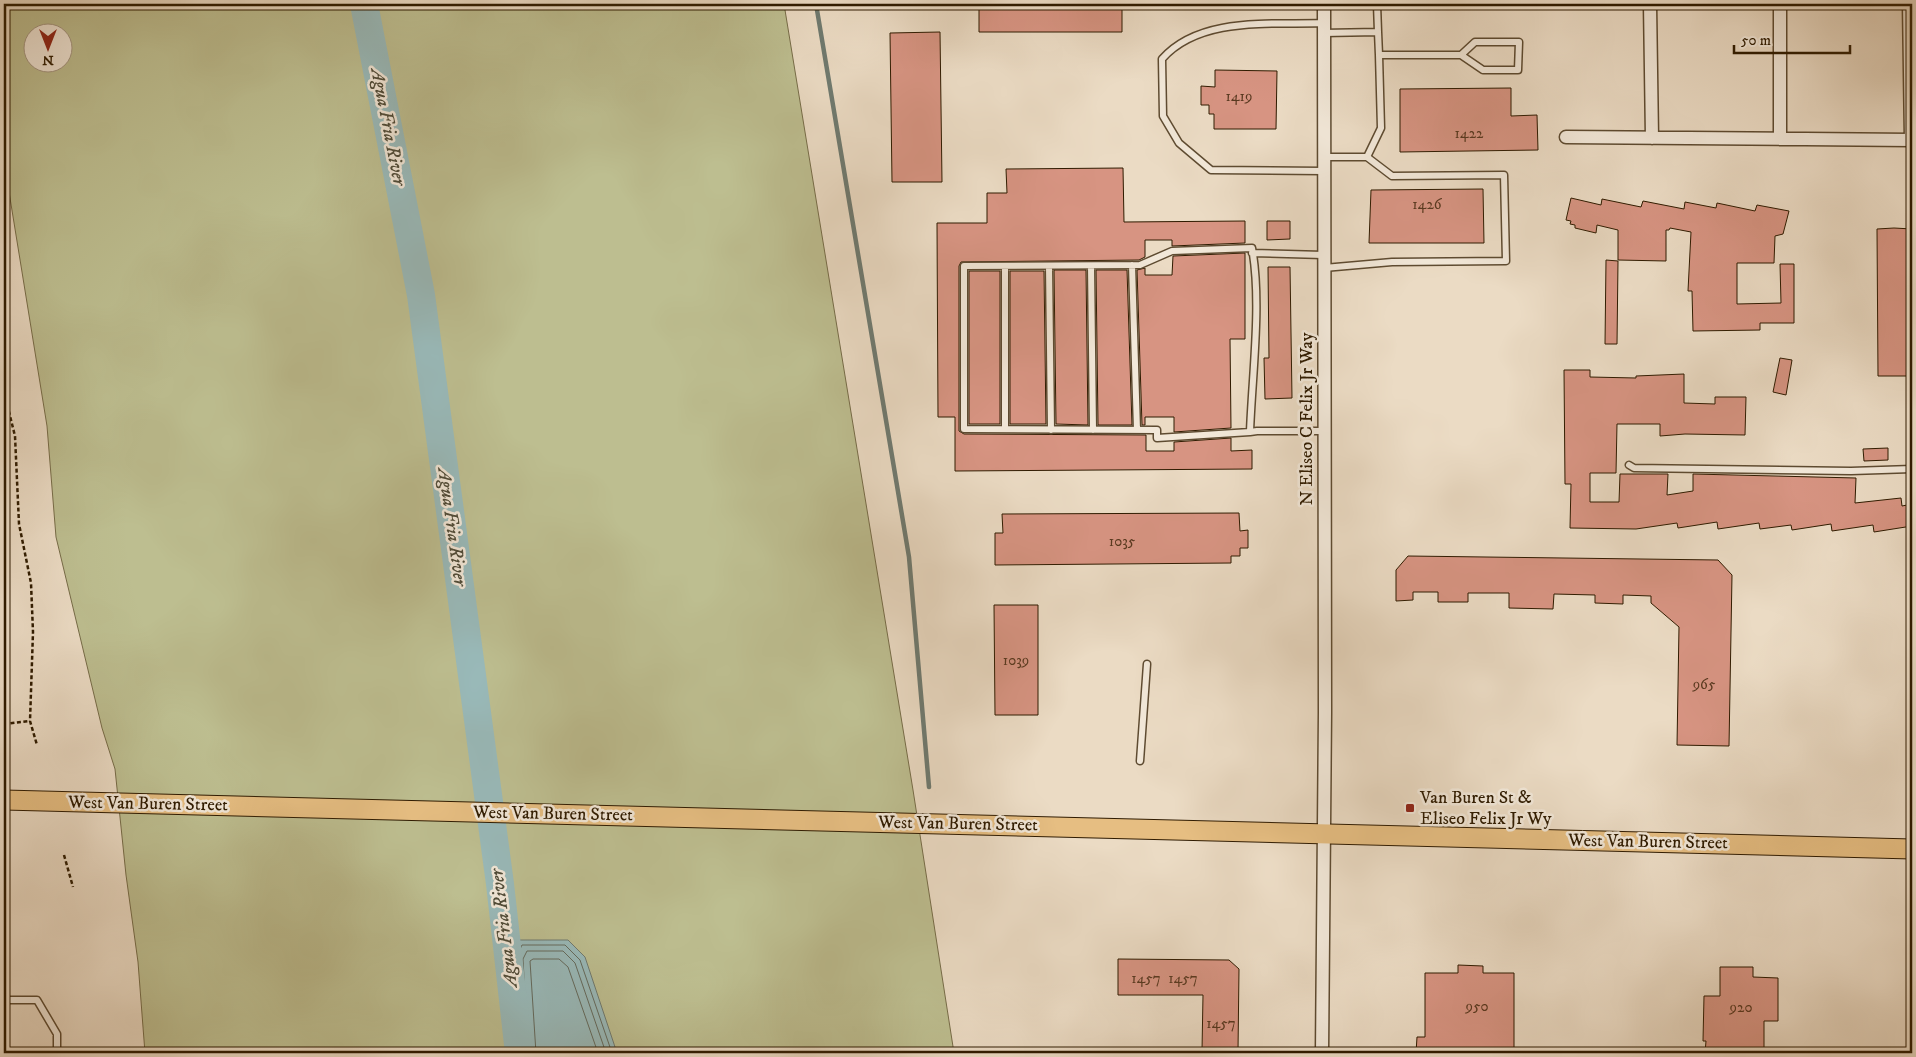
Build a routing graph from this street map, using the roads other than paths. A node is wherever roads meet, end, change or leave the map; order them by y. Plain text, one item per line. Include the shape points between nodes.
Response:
1 (1324, 4) edge
2 (1377, 4) edge
3 (1650, 4) edge
4 (1780, 4) edge
5 (1910, 4) edge
6 (1323, 28) junction
7 (1378, 32) junction
8 (1379, 55) junction
9 (1461, 55) junction
10 (1566, 137) dead end
11 (1652, 138) junction
12 (1780, 139) junction
13 (1912, 140) edge
14 (1323, 157) junction
15 (1367, 157) junction
16 (1323, 171) junction
17 (1252, 253) junction
18 (1324, 262) junction
19 (1132, 265) junction
20 (1005, 266) junction
21 (1049, 266) junction
22 (1091, 266) junction
23 (1005, 429) junction
24 (1051, 430) junction
25 (1093, 430) junction
26 (1137, 430) junction
27 (1325, 431) junction
28 (1250, 432) junction
29 (1629, 465) dead end
30 (1912, 469) edge
31 (1147, 664) dead end
32 (1140, 761) dead end
33 (4, 800) edge
34 (1323, 833) junction
35 (1912, 849) edge
36 (4, 1000) edge
37 (57, 1053) edge
38 (1322, 1053) edge

1 - 6 street, N Eliseo C Felix Jr Way
2 - 7 lane
3 - 11 street
4 - 12 street
5 - 13 street
6 - 7 lane
6 - 14 street, N Eliseo C Felix Jr Way
6 - 16 lane via 1244,25 1205,32 1174,45 1162,59 1163,116 1179,144 1211,170
7 - 8 lane
8 - 9 lane
8 - 15 lane via 1381,128
9 - 9 lane via 1475,42 1518,42 1518,70 1483,70
10 - 11 street
11 - 12 street
12 - 13 street
14 - 15 lane
14 - 16 street, N Eliseo C Felix Jr Way
15 - 18 lane via 1392,176 1504,175 1506,261
16 - 18 street, N Eliseo C Felix Jr Way
17 - 18 lane
17 - 19 lane via 1252,248 1172,252
17 - 28 lane via 1254,334
18 - 27 street, N Eliseo C Felix Jr Way
19 - 22 lane
19 - 26 lane
20 - 21 lane
20 - 23 lane
20 - 23 lane via 964,266 964,429
21 - 22 lane
21 - 24 lane
22 - 25 lane
23 - 24 lane
24 - 25 lane
25 - 26 lane
26 - 28 lane via 1157,430 1157,438
27 - 28 lane
27 - 34 street, N Eliseo C Felix Jr Way
29 - 30 lane via 1634,468
31 - 32 lane
33 - 34 main road, West Van Buren Street
34 - 35 main road, West Van Buren Street
34 - 38 street, N Eliseo C Felix Jr Way
36 - 37 lane via 37,1000 57,1034

